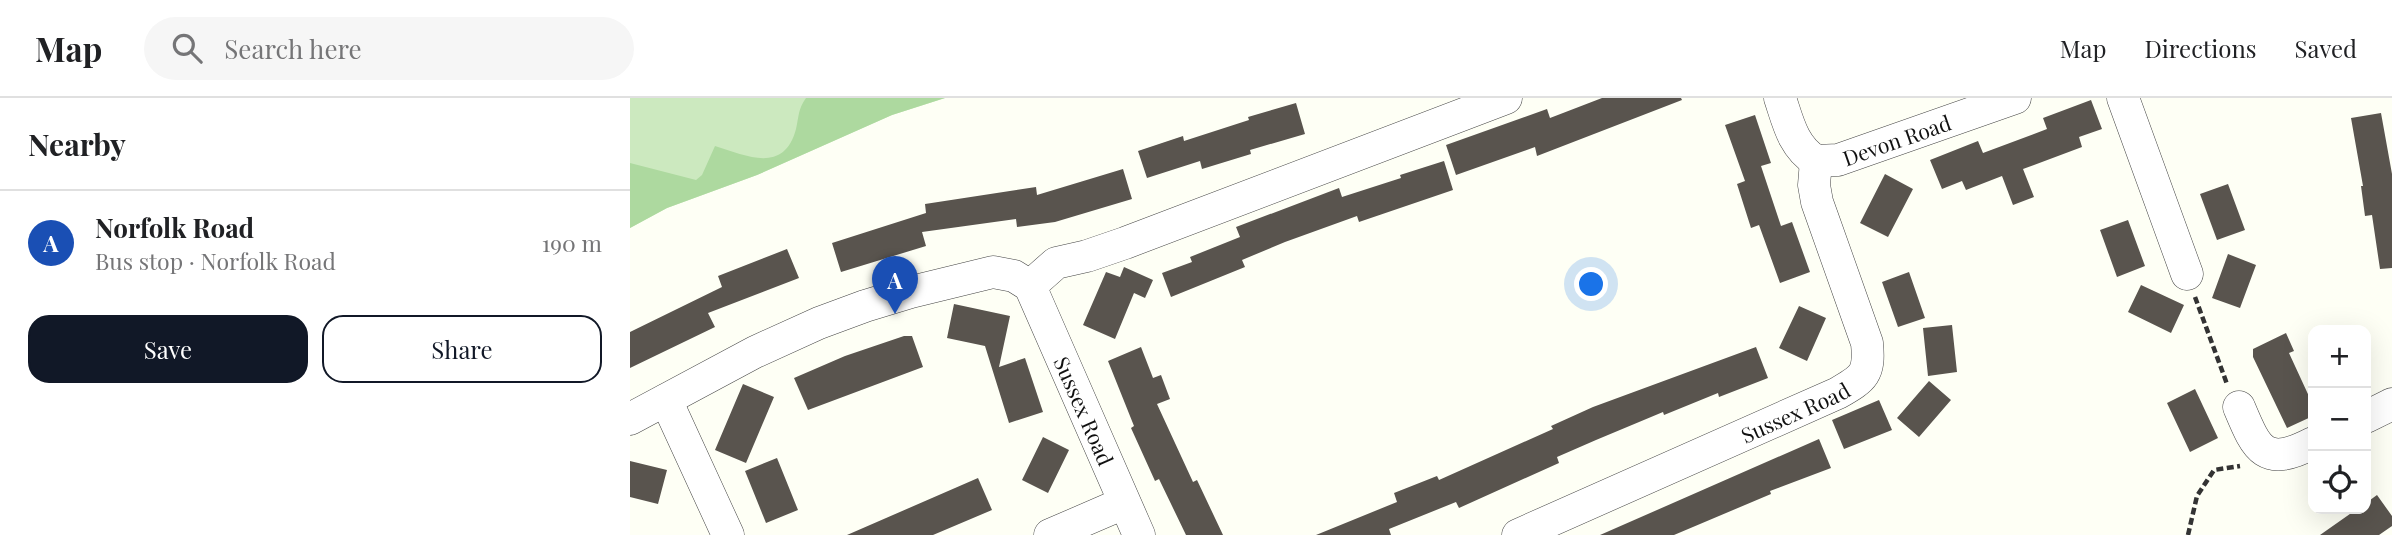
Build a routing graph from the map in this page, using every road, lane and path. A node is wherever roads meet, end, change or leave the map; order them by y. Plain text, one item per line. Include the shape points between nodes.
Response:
1 (1506, 98) edge
2 (1780, 98) edge
3 (2014, 98) edge
4 (2123, 98) edge
5 (1816, 161) junction
6 (2187, 274) joint
7 (1030, 286) junction
8 (666, 400) junction
9 (2392, 404) edge
10 (2239, 407) joint
11 (2371, 414) edge
12 (630, 419) edge
13 (2308, 446) edge
14 (2259, 447) junction
15 (1124, 502) junction
16 (1562, 526) edge
17 (728, 535) edge
18 (1050, 535) edge
19 (1139, 535) edge
20 (1518, 535) edge
21 (2189, 535) edge

1 - 7 street via 1100,252 1056,263
2 - 5 street via 1796,143
3 - 5 street, Devon Road via 1838,160
4 - 6 street
5 - 16 street, Sussex Road via 1816,202 1867,343 1869,364 1862,379
6 - 10 path
7 - 8 street via 1014,276 993,272 911,292 820,323
7 - 15 street, Sussex Road
8 - 12 street
8 - 17 street
9 - 11 street
10 - 14 street
13 - 14 street via 2292,454 2270,454
14 - 21 path via 2242,465 2214,470 2197,496
15 - 18 street
15 - 19 street, Sussex Road
16 - 20 street, Sussex Road

